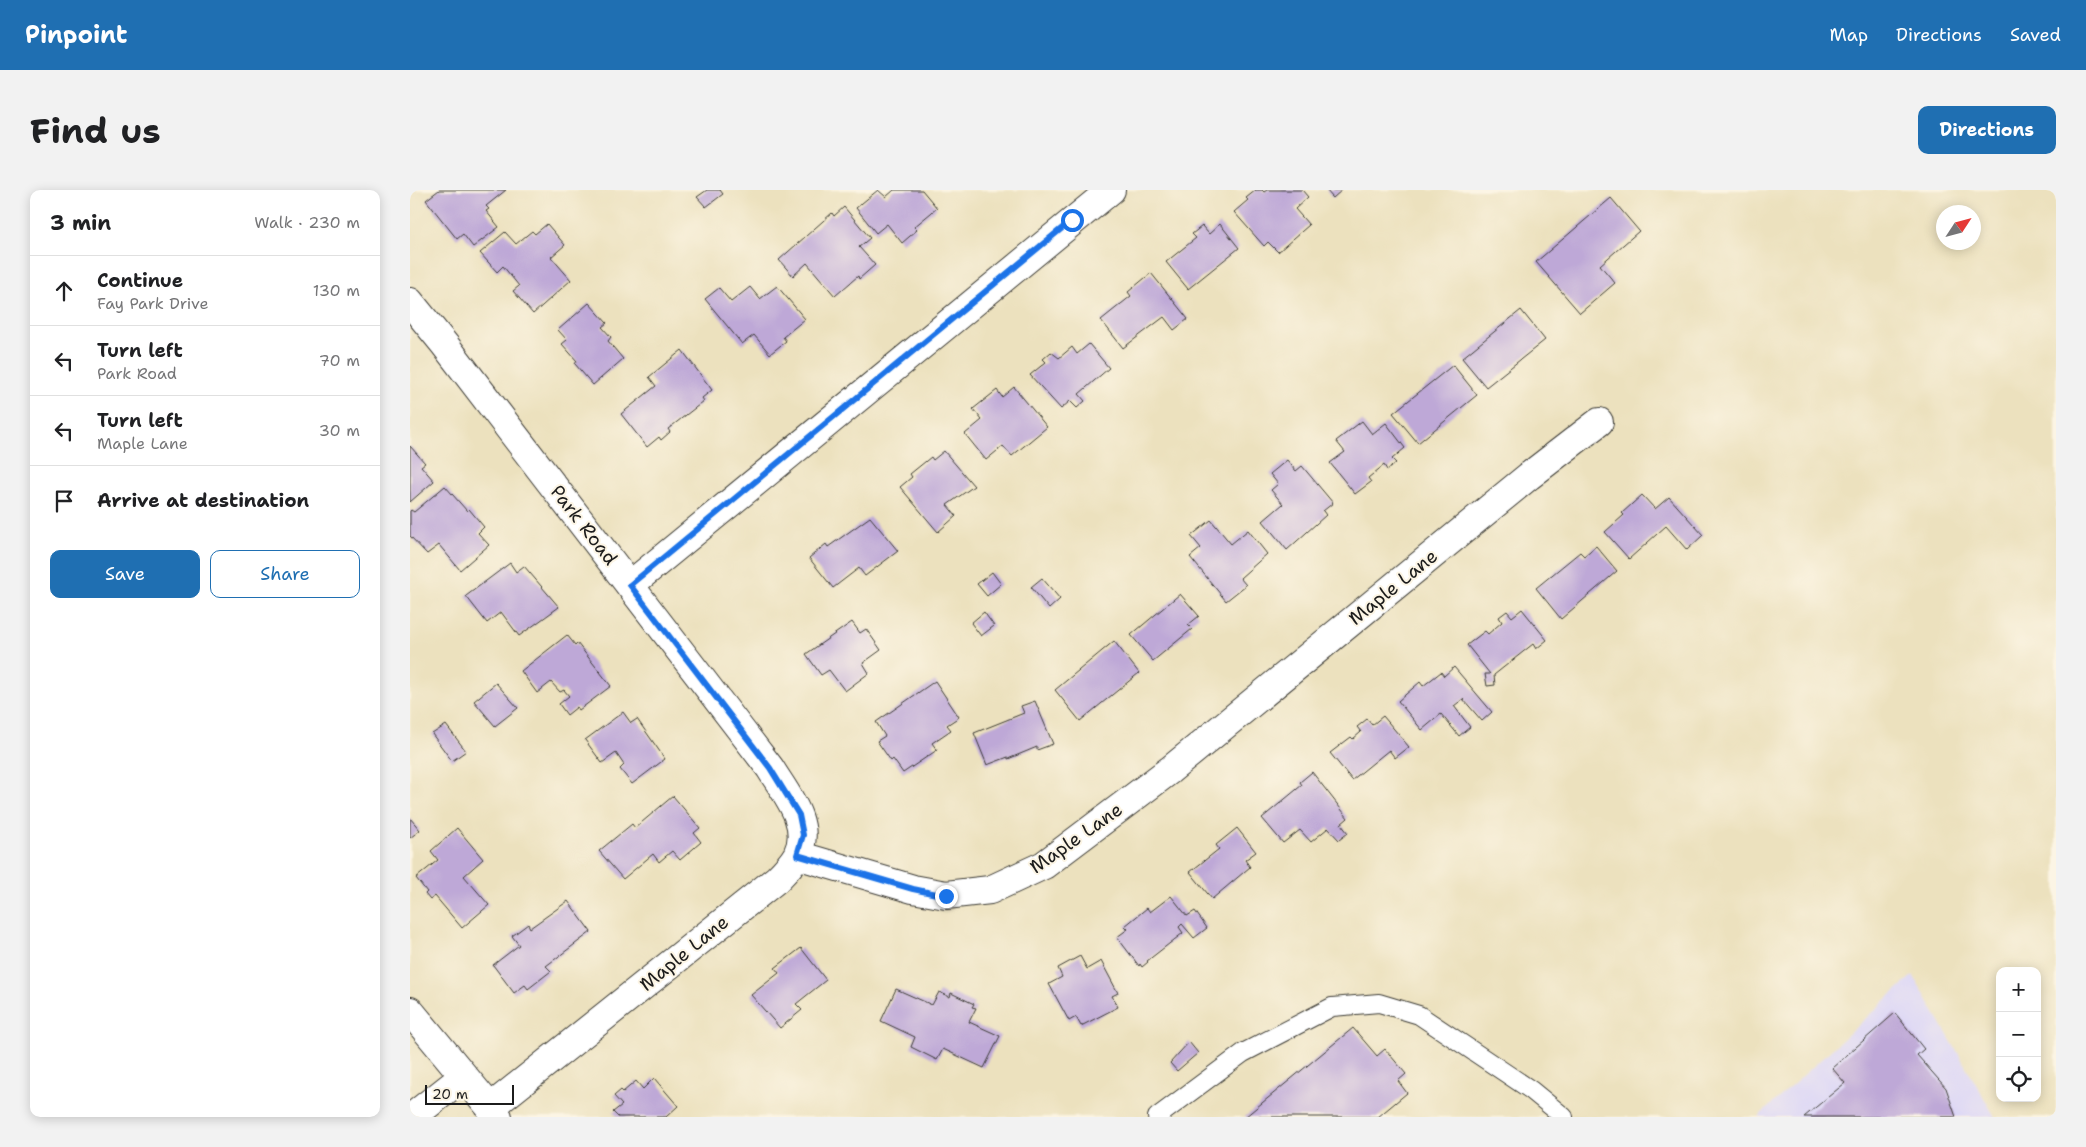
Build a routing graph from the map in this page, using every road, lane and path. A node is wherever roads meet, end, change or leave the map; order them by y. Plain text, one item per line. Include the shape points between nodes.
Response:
1 (1111, 190) edge
2 (410, 302) edge
3 (1599, 422) dead end
4 (630, 585) junction
5 (797, 855) junction
6 (410, 1011) edge
7 (464, 1076) junction
8 (494, 1113) edge
9 (412, 1117) edge
10 (1157, 1117) edge
11 (1564, 1117) edge

1 - 4 street
2 - 4 street, Park Road
3 - 5 street, Maple Lane via 1170,770 1044,864 990,890 946,896
4 - 5 street, Park Road via 775,776 799,815 803,835
5 - 8 street, Maple Lane via 778,879
6 - 7 street
7 - 8 street
7 - 9 street
10 - 11 lane via 1243,1053 1332,1007 1379,1003 1419,1015 1531,1090

